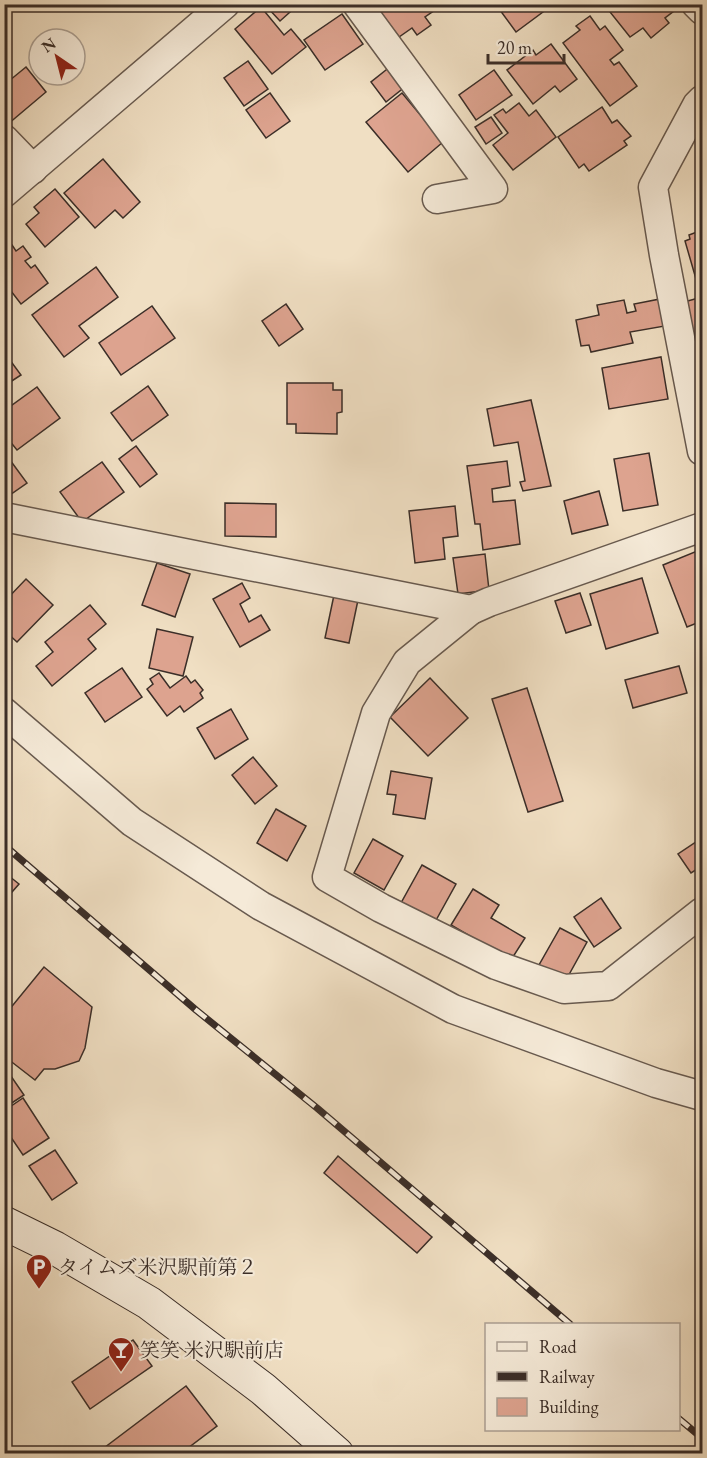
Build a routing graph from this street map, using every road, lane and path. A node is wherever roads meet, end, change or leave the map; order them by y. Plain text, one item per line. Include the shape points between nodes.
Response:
1 (225, 4) edge
2 (357, 4) edge
3 (696, 4) edge
4 (702, 10) edge
5 (702, 100) edge
6 (4, 139) edge
7 (33, 169) junction
8 (4, 193) edge
9 (437, 199) dead end
10 (702, 452) edge
11 (4, 518) edge
12 (702, 527) edge
13 (471, 610) junction
14 (4, 712) edge
15 (702, 912) edge
16 (702, 1096) edge
17 (4, 1224) edge
18 (337, 1454) edge

1 - 7 street
2 - 9 street via 493,189
3 - 4 street
5 - 10 street via 653,187
6 - 7 street
7 - 8 street
11 - 13 street
12 - 13 street
13 - 15 street via 407,662 376,713 327,877 496,965 564,989 608,986
14 - 16 street via 132,822 261,906 453,1009
17 - 18 street via 55,1248 149,1303 263,1389

